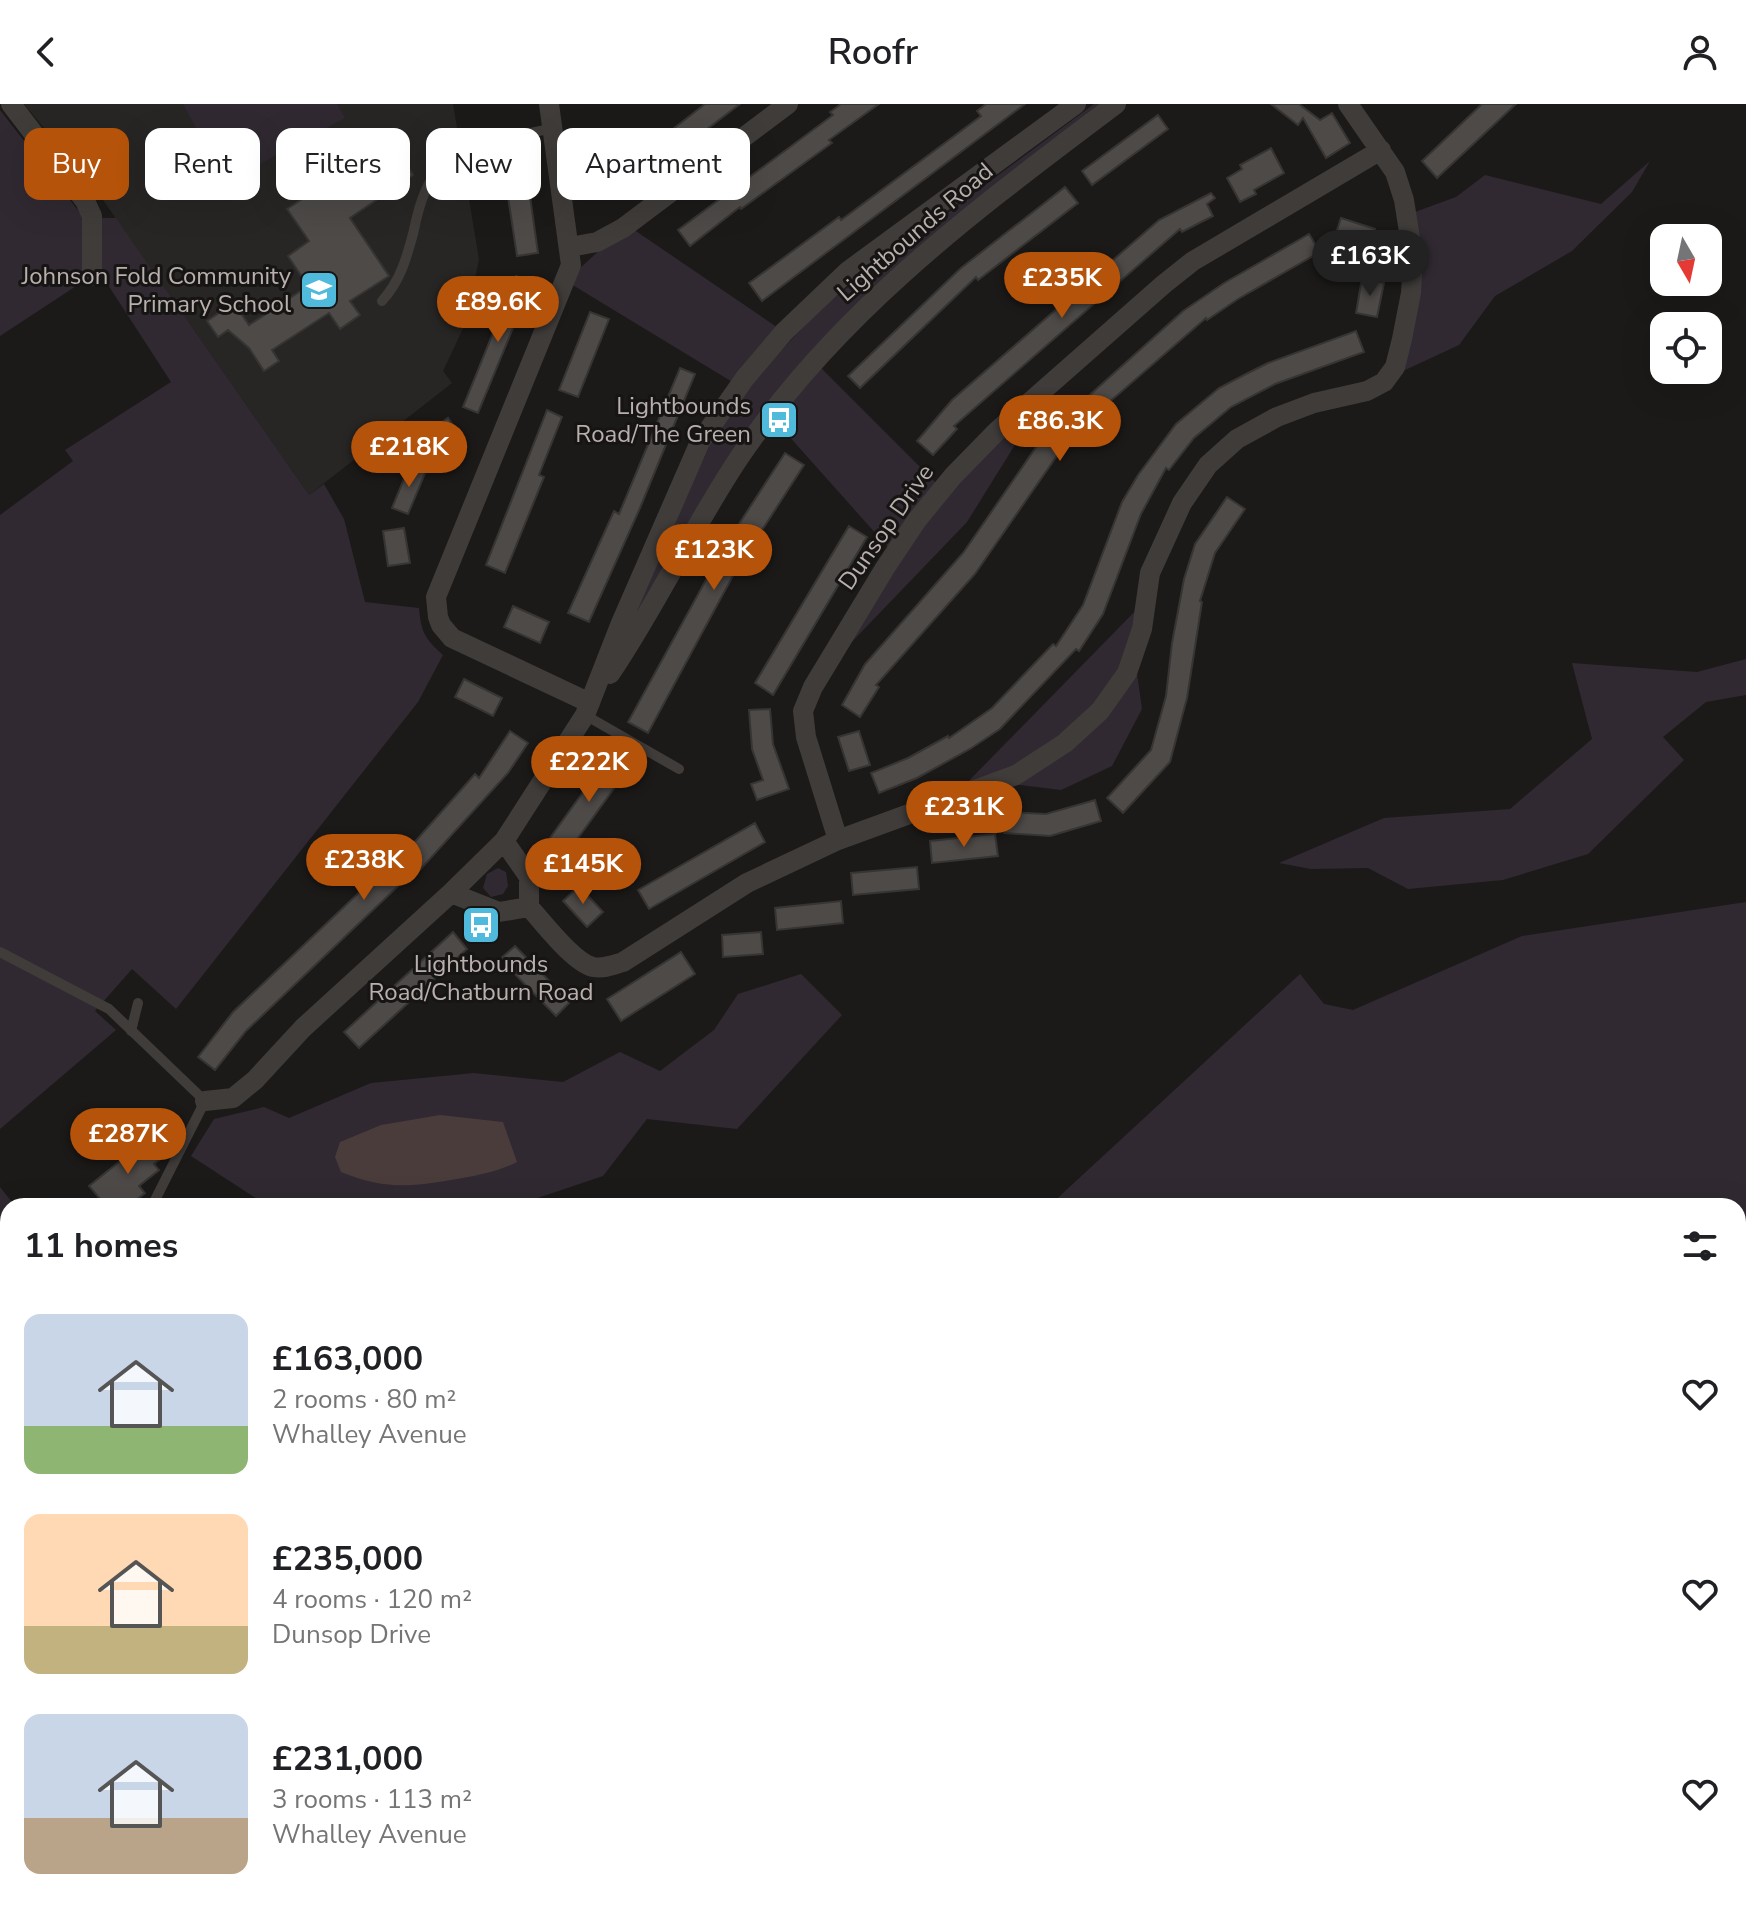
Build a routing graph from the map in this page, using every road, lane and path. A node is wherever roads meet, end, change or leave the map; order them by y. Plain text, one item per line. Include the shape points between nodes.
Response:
1 (11, 104) edge
2 (549, 104) edge
3 (788, 104) edge
4 (1076, 104) edge
5 (1116, 104) edge
6 (1348, 104) edge
7 (553, 128) junction
8 (1381, 150) junction
9 (570, 247) junction
10 (92, 276) dead end
11 (382, 301) dead end
12 (587, 709) junction
13 (679, 769) dead end
14 (838, 840) junction
15 (504, 841) junction
16 (451, 893) junction
17 (529, 907) junction
18 (0, 952) edge
19 (138, 1003) dead end
20 (131, 1031) junction
21 (205, 1101) junction
22 (156, 1198) edge

1 - 10 street via 85,201 92,216
2 - 7 street
3 - 9 street via 623,228 597,242
4 - 12 street, Lightbounds Road via 848,271 793,322 745,378 700,442
5 - 12 street, Lightbounds Road via 908,266 797,382 742,454 640,630
6 - 8 street
7 - 9 street
7 - 11 lane via 474,147 441,168 425,192 401,275
8 - 14 street, Dunsop Drive via 1193,261 1164,284 997,431 917,520 803,711
8 - 14 street via 1404,200 1413,257 1402,339 1395,367 1384,382 1277,417 1237,439 1208,465 1182,503 1150,573 1142,629 1127,673 1100,711 1065,743 1016,775
9 - 12 street via 566,281 436,597 436,608 441,625 459,642
12 - 13 lane
12 - 15 street, Lightbounds Road
14 - 17 street via 747,883 606,968 580,961
15 - 16 street, Lightbounds Road
15 - 17 street via 529,877
16 - 17 street via 499,912
16 - 21 street, Lightbounds Road via 303,1028 255,1080 233,1098
18 - 20 lane via 109,1009
19 - 20 lane
20 - 21 lane
21 - 22 lane

